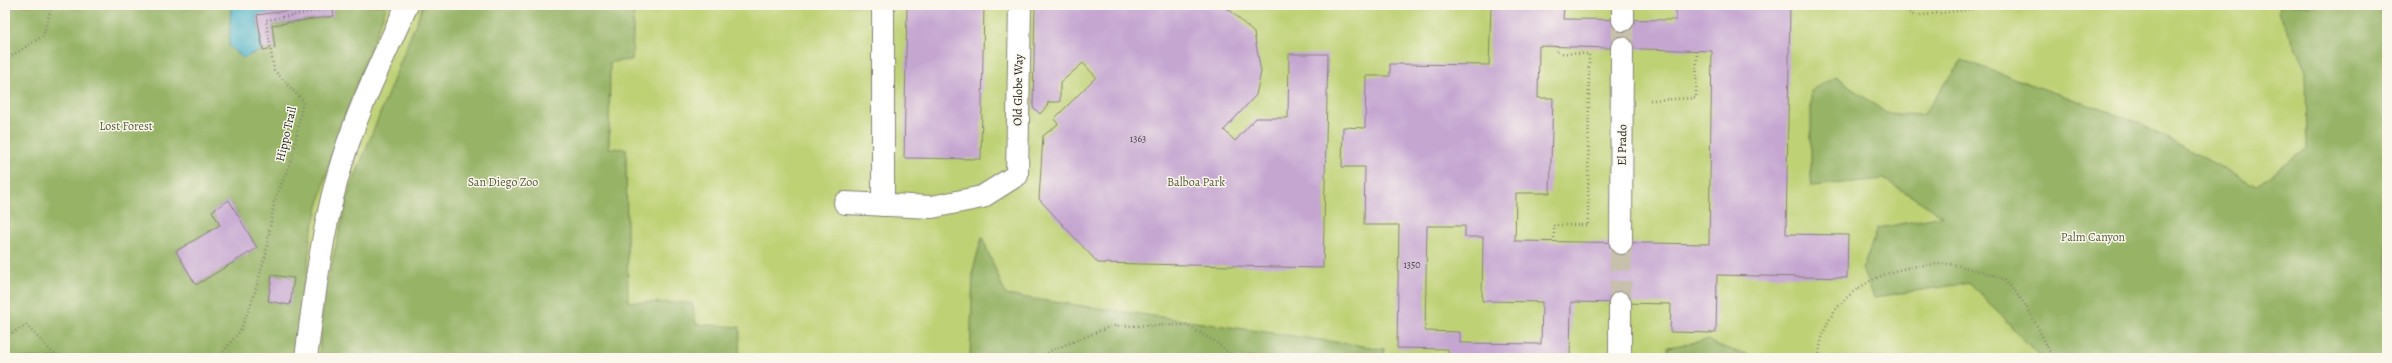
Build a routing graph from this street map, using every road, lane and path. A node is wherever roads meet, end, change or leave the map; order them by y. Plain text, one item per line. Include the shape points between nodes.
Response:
1 (52, 5) edge
2 (350, 5) edge
3 (407, 5) edge
4 (883, 5) edge
5 (1020, 5) edge
6 (1895, 5) edge
7 (1974, 9) dead end
8 (1555, 47) dead end
9 (1622, 48) tunnel mouth
10 (1697, 50) dead end
11 (5, 60) edge
12 (1649, 108) dead end
13 (845, 203) dead end
14 (883, 205) junction
15 (1554, 242) dead end
16 (1621, 243) tunnel mouth
17 (1620, 303) tunnel mouth
18 (5, 337) edge
19 (67, 358) edge
20 (218, 358) edge
21 (306, 358) edge
22 (1041, 358) edge
23 (1234, 358) edge
24 (1620, 358) edge
25 (1819, 358) edge
26 (2053, 358) edge

1 - 11 path via 43,36
2 - 20 path, Hippo Trail via 266,20 274,70 303,101 292,156 274,202 266,253 253,299 240,331
3 - 21 street via 349,138 336,180 318,269
4 - 14 street
5 - 14 street, Old Globe Way via 1017,175 982,197 968,201 932,207
6 - 7 path via 1915,16
8 - 15 path via 1557,53 1589,54 1589,69 1588,225 1554,225
9 - 16 street, El Prado
10 - 12 path via 1696,98 1649,100
13 - 14 street
17 - 24 street
18 - 19 path via 26,325 53,353
22 - 23 path via 1050,351 1112,326 1186,325 1219,344
25 - 26 path via 1819,348 1828,322 1843,301 1863,284 1887,272 1948,264 2001,278 2024,303

